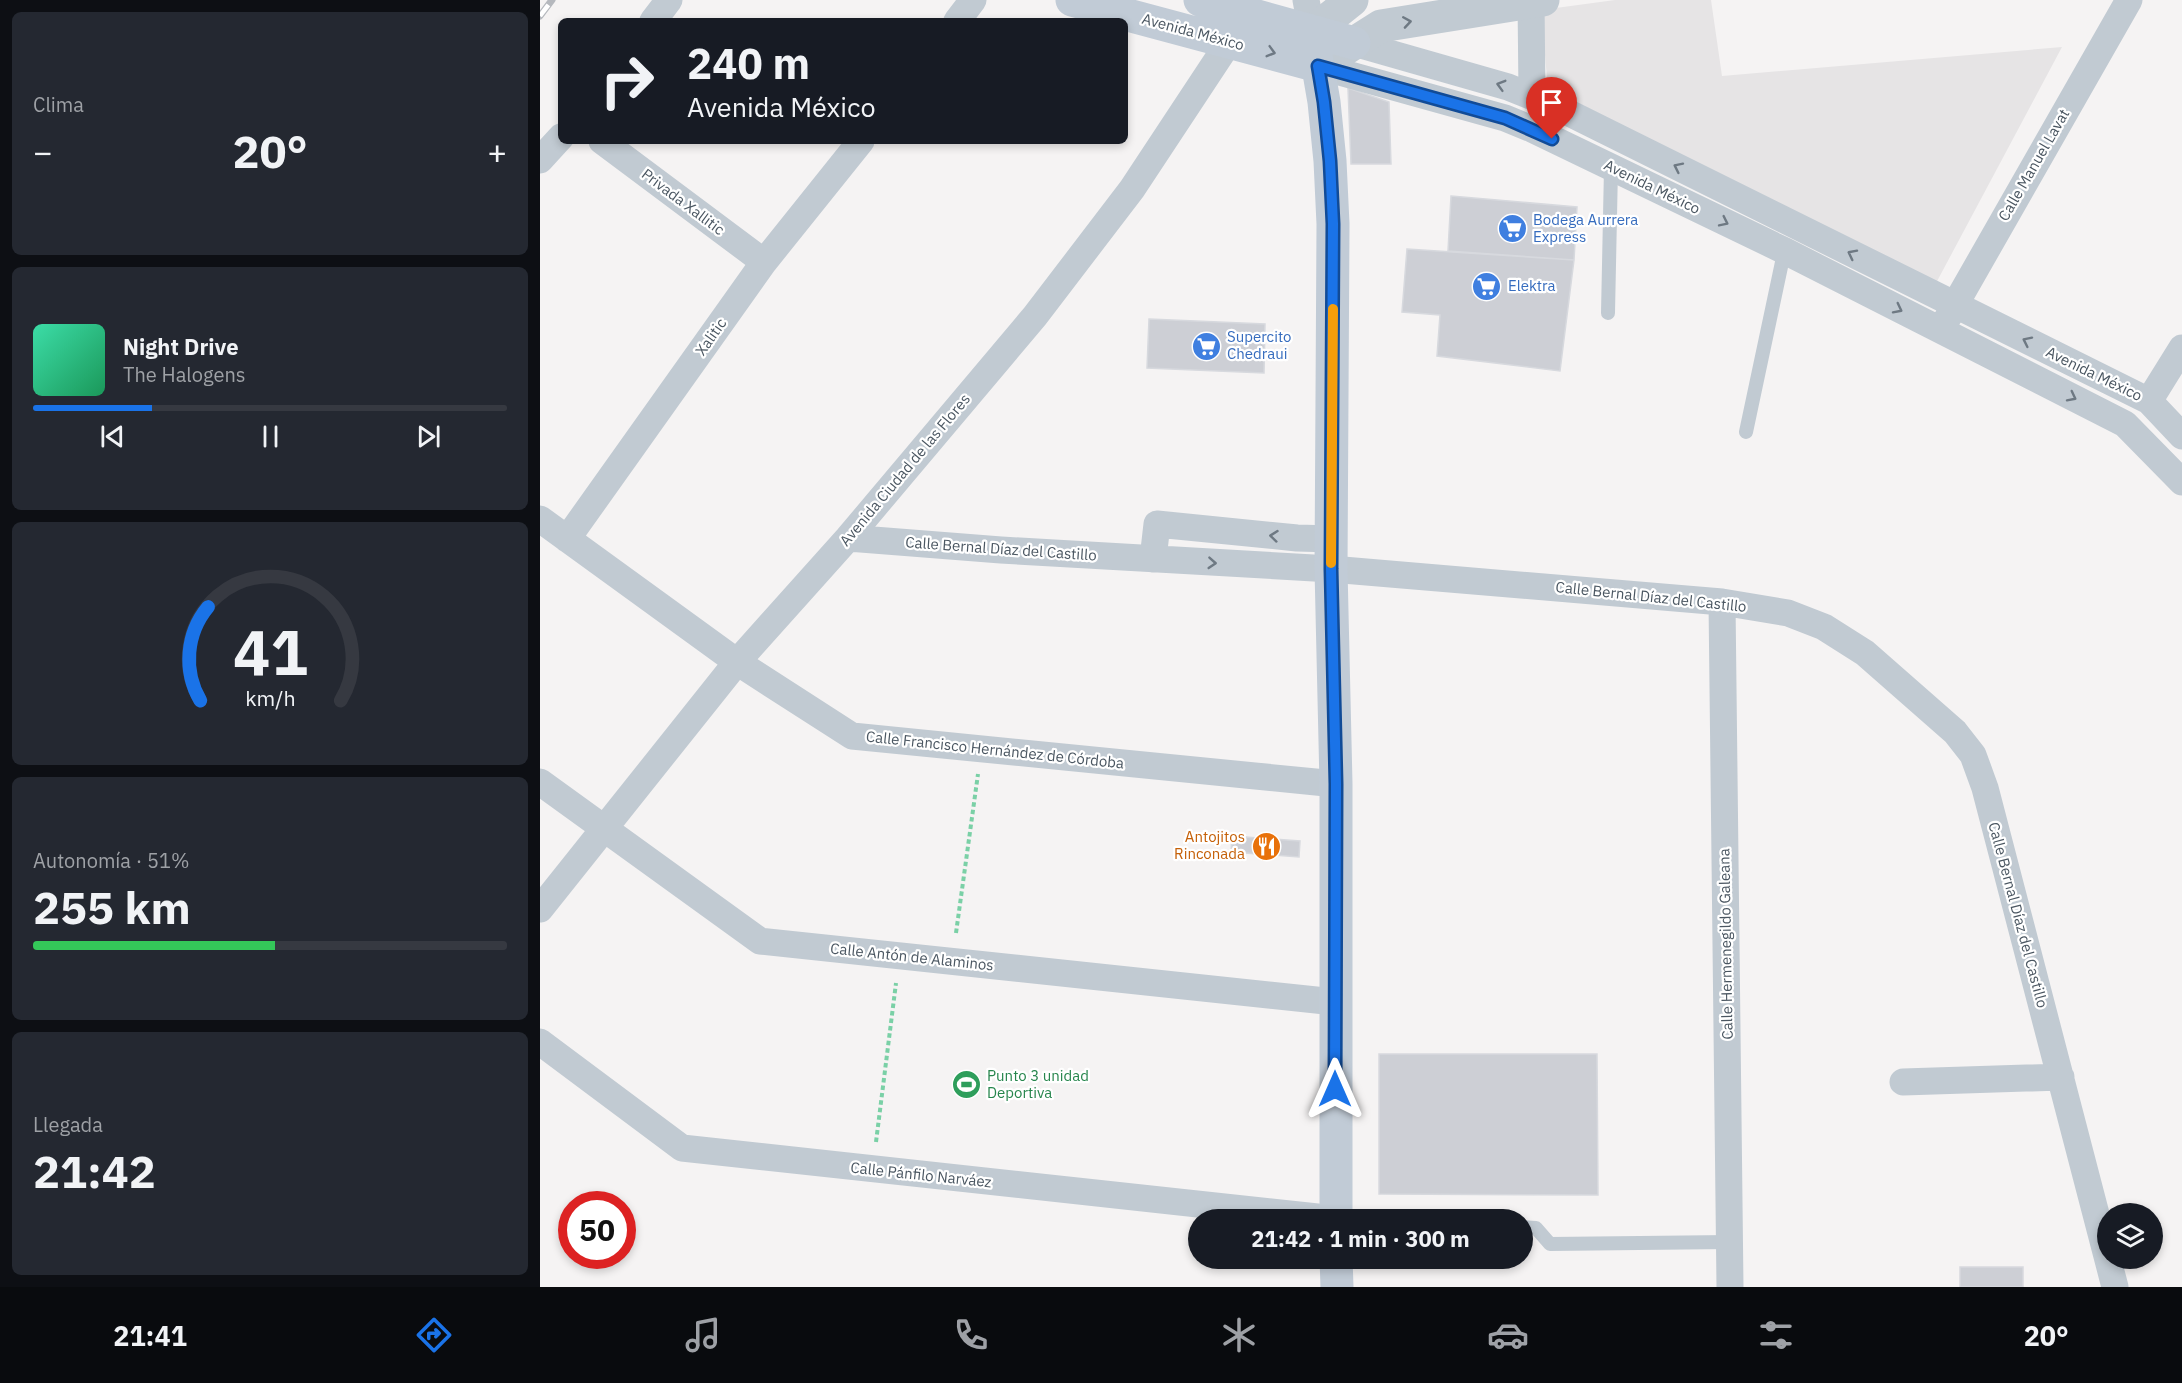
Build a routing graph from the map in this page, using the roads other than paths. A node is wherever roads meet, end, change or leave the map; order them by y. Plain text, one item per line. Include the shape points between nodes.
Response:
1 (669, 0) edge
2 (973, 0) edge
3 (1072, 0) edge
4 (1200, 0) edge
5 (1306, 0) edge
6 (1352, 0) edge
7 (2129, 0) edge
8 (1535, 1) edge
9 (1247, 13) junction
10 (655, 18) edge
11 (959, 18) edge
12 (1312, 32) junction
13 (1231, 41) junction
14 (1354, 44) junction
15 (1318, 66) junction
16 (1532, 95) junction
17 (558, 140) edge
18 (606, 144) edge
19 (859, 144) edge
20 (540, 160) edge
21 (1611, 168) junction
22 (1790, 223) junction
23 (1785, 251) junction
24 (764, 262) junction
25 (1954, 305) junction
26 (1608, 313) dead end
27 (1941, 331) junction
28 (2182, 348) edge
29 (2149, 401) junction
30 (1746, 432) dead end
31 (2182, 436) edge
32 (2182, 482) edge
33 (540, 519) edge
34 (567, 538) junction
35 (848, 538) junction
36 (1332, 554) junction
37 (1153, 559) junction
38 (1722, 602) junction
39 (737, 662) junction
40 (540, 782) edge
41 (1336, 784) junction
42 (604, 829) junction
43 (540, 909) edge
44 (1335, 1002) junction
45 (540, 1042) edge
46 (2061, 1077) junction
47 (1903, 1082) dead end
48 (1241, 1209) edge
49 (1336, 1209) edge
50 (1533, 1228) edge
51 (1729, 1242) junction
52 (1336, 1269) edge
53 (1337, 1287) edge
54 (1730, 1287) edge
55 (2115, 1287) edge

1 - 10 street
2 - 11 street
3 - 13 main road, Avenida México
4 - 9 main road, Avenida México
5 - 12 street
6 - 12 street
7 - 25 street, Calle Manuel Lavat
14 -> 8 street via 1381,26
8 - 16 street
9 - 12 main road, Avenida México
9 - 13 street, Avenida Ciudad de las Flores
12 - 14 main road, Avenida México
12 - 15 main road
13 -> 15 main road, Avenida México
13 - 35 street, Avenida Ciudad de las Flores via 1132,189 1035,316
14 - 15 street
16 -> 14 street, Avenida México
15 - 21 street, Avenida México via 1505,118
15 - 36 main road via 1333,224
22 -> 16 street, Avenida México
17 - 20 street
18 - 24 street, Privada Xallitic
19 - 24 street, Xalitic
21 -> 23 street, Avenida México
21 - 26 lane
22 - 23 lane
25 -> 22 street, Avenida México
23 -> 27 street, Avenida México
23 - 30 lane
24 - 34 street, Xalitic
25 - 27 street, Calle Manuel Lavat
29 -> 25 street, Avenida México
27 -> 32 street, Avenida México via 2125,424
28 - 29 street
29 - 31 street, Avenida México
33 - 34 street, Calle Francisco Hernández de Córdoba
34 - 39 street, Calle Francisco Hernández de Córdoba
35 - 37 street, Calle Bernal Díaz del Castillo
35 - 39 street, Avenida Ciudad de las Flores
37 -> 36 street, Calle Bernal Díaz del Castillo
36 -> 37 street, Calle Bernal Díaz del Castillo via 1297,538 1156,524
36 - 38 street, Calle Bernal Díaz del Castillo
36 - 41 main road
38 - 46 street, Calle Bernal Díaz del Castillo via 1788,613 1824,627 1865,653 1955,732 1973,755
38 - 51 street, Calle Hermenegildo Galeana
39 - 41 street, Calle Francisco Hernández de Córdoba via 852,736
39 - 42 street, Avenida Ciudad de las Flores
40 - 42 street, Calle Antón de Alaminos
41 - 44 main road
42 - 43 street, Avenida Ciudad de las Flores
42 - 44 street, Calle Antón de Alaminos via 760,941
44 - 49 main road
45 - 48 street, Calle Pánfilo Narváez via 682,1148
46 - 47 street
46 - 55 street, Calle Bernal Díaz del Castillo
50 - 51 lane via 1550,1244
51 - 54 street, Calle Hermenegildo Galeana
52 - 53 main road

